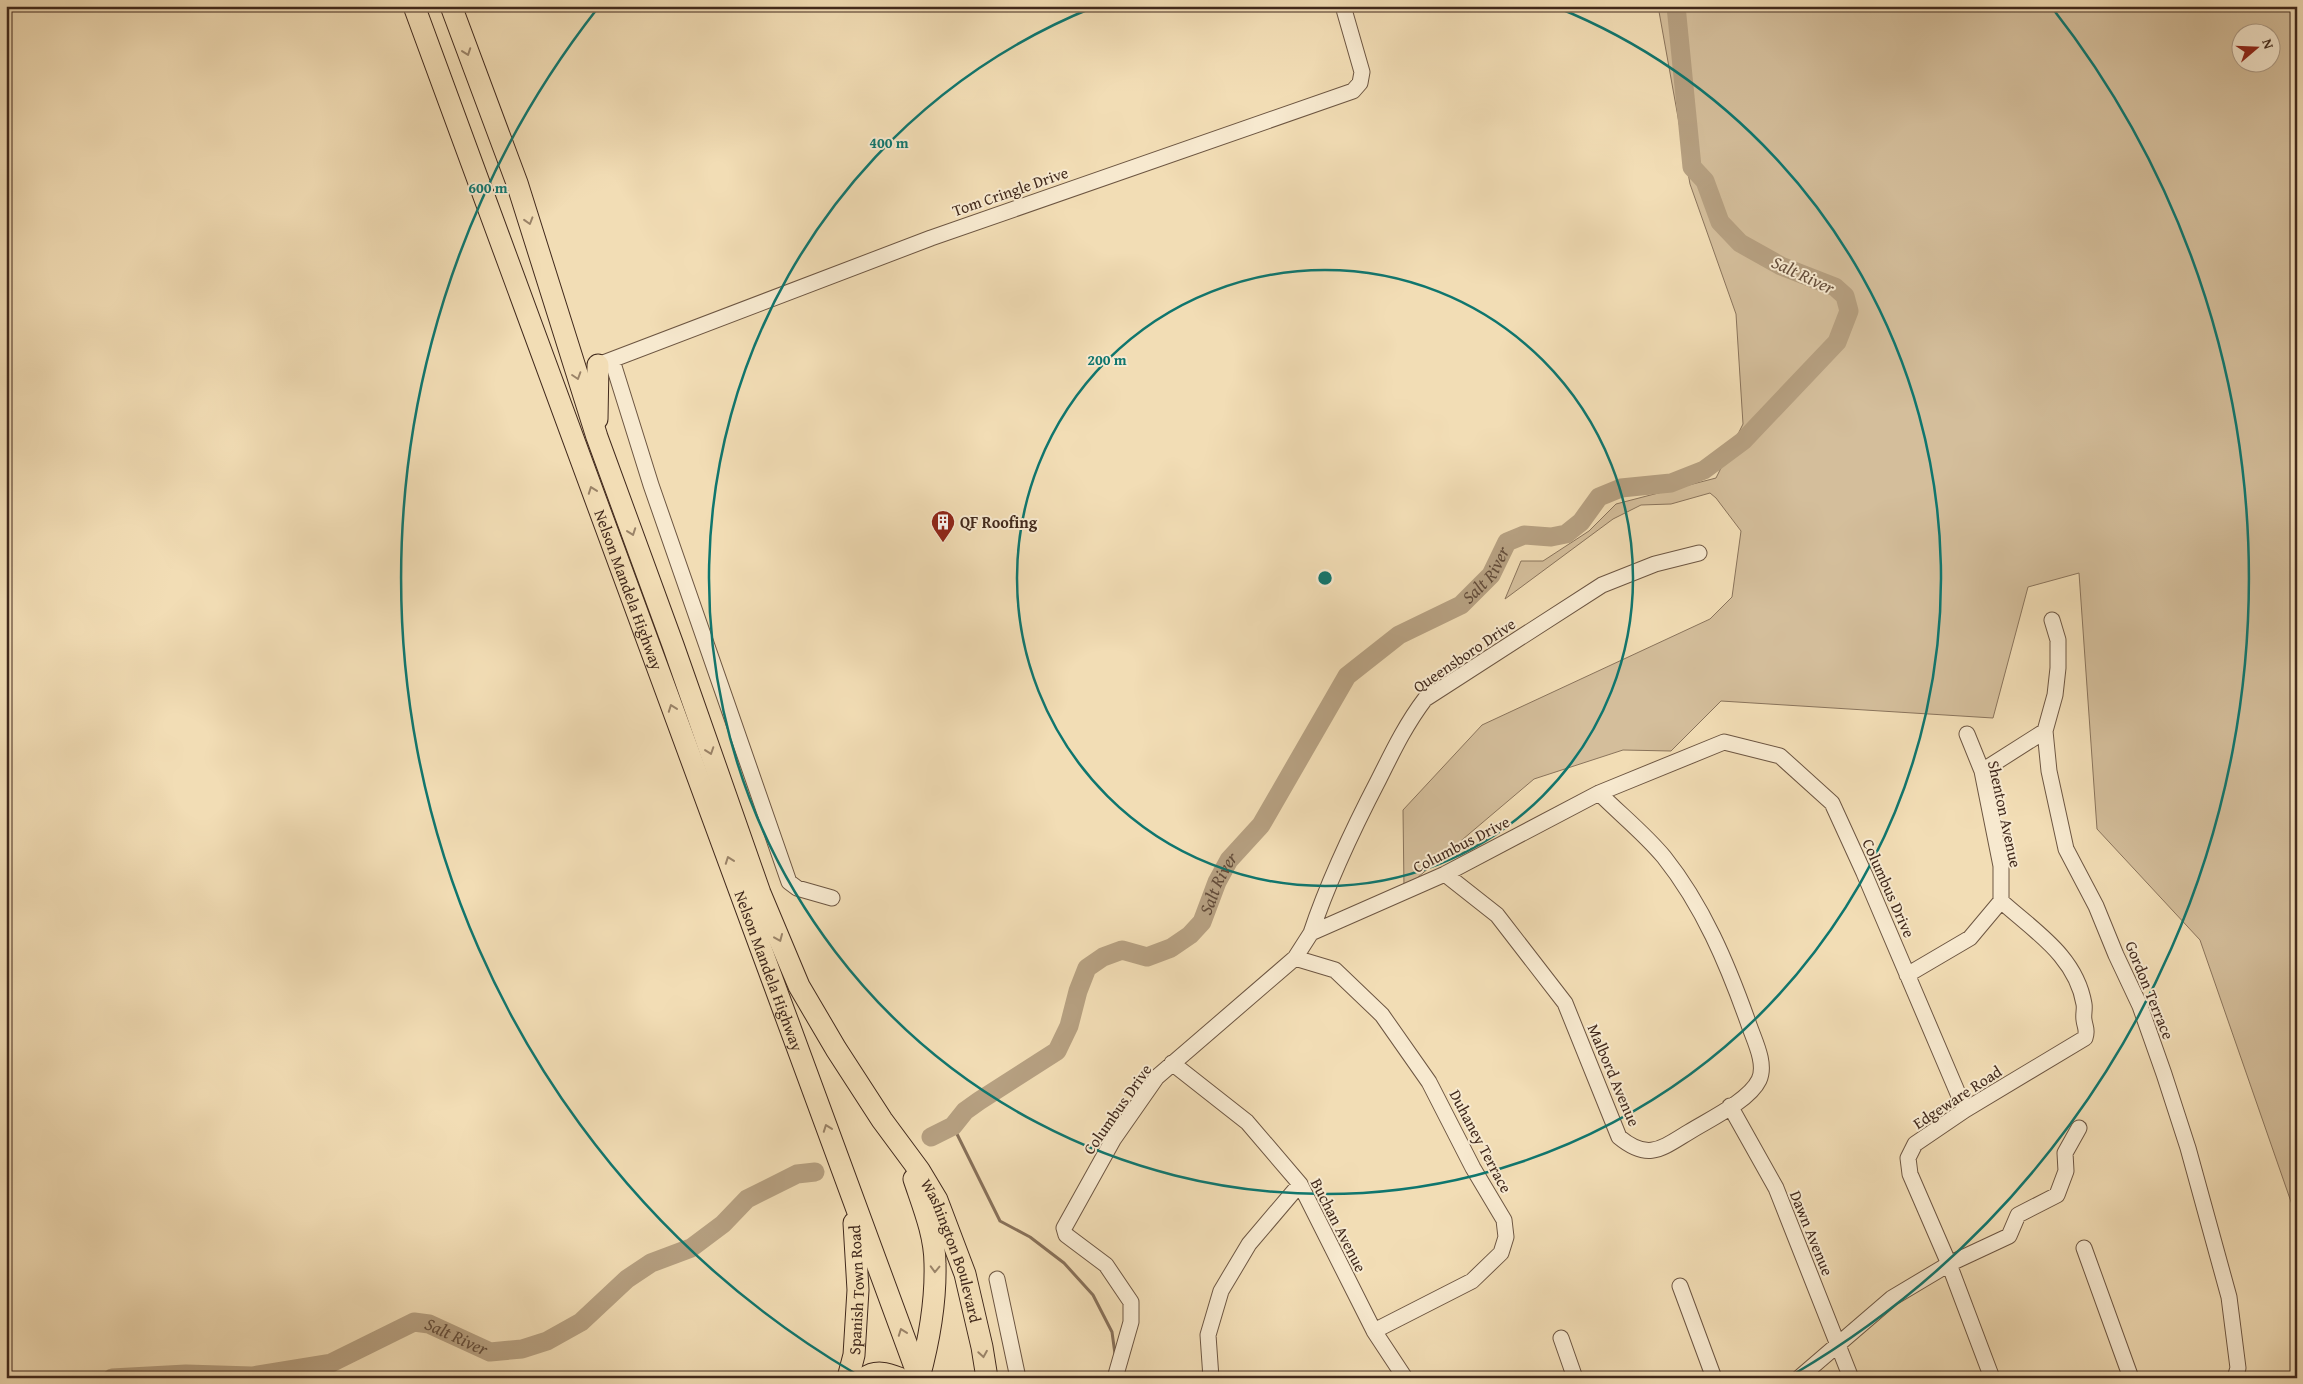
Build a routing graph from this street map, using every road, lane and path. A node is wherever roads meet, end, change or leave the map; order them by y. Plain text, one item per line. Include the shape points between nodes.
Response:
1 (414, 6) edge
2 (451, 6) edge
3 (1343, 6) edge
4 (605, 362) junction
5 (597, 437) junction
6 (1699, 553) dead end
7 (2052, 620) dead end
8 (2045, 731) junction
9 (1967, 734) dead end
10 (1982, 771) junction
11 (1598, 794) junction
12 (1445, 874) junction
13 (832, 898) dead end
14 (2001, 901) junction
15 (1311, 933) junction
16 (1295, 958) junction
17 (1907, 975) junction
18 (1172, 1063) junction
19 (1730, 1106) junction
20 (1965, 1110) junction
21 (2079, 1128) dead end
22 (892, 1134) junction
23 (844, 1174) junction
24 (1300, 1184) junction
25 (2084, 1248) dead end
26 (1949, 1264) junction
27 (997, 1279) dead end
28 (1680, 1286) dead end
29 (1374, 1331) junction
30 (1561, 1338) dead end
31 (1838, 1344) junction
32 (848, 1378) edge
33 (865, 1378) edge
34 (899, 1378) edge
35 (919, 1378) edge
36 (987, 1378) edge
37 (1018, 1378) edge
38 (1115, 1378) edge
39 (1211, 1378) edge
40 (1405, 1378) edge
41 (1575, 1378) edge
42 (1714, 1378) edge
43 (1799, 1378) edge
44 (1851, 1378) edge
45 (1992, 1378) edge
46 (2131, 1378) edge
47 (2235, 1378) edge

23 -> 1 highway, Nelson Mandela Highway
2 -> 5 highway, Nelson Mandela Highway via 517,183
3 - 4 street, Tom Cringle Drive via 1362,72 1360,83 1353,90 930,238
4 - 5 highway
4 - 13 street via 790,882 797,888
5 -> 22 highway, Nelson Mandela Highway via 760,893 799,986 836,1050
6 - 15 street, Queensboro Drive via 1655,564 1602,585 1425,699 1411,717 1361,814 1327,887
7 - 8 street, Gordon Terrace via 2058,640 2058,668 2055,695
8 - 10 street
8 - 47 street, Gordon Terrace via 2049,771 2066,849 2096,906 2140,1006 2188,1148 2229,1297 2238,1368
9 - 10 street, Shenton Avenue
10 - 14 street, Shenton Avenue via 2001,866
11 - 12 street, Columbus Drive
11 - 17 street, Columbus Drive via 1724,742 1780,756 1832,803
11 - 19 street, Malbord Avenue via 1663,856 1698,904 1732,977 1761,1067 1759,1080
12 - 15 street, Columbus Drive
12 - 19 street, Malbord Avenue via 1497,915 1565,1003 1618,1137 1640,1149 1658,1151
14 - 17 street via 1970,938
14 - 20 street, Edgeware Road via 2063,956 2080,992 2088,1030 2086,1038
15 - 16 street, Columbus Drive
16 - 18 street, Columbus Drive
16 - 29 street, Duhaney Terrace via 1335,970 1382,1015 1429,1082 1504,1220 1506,1237 1501,1253 1472,1282
17 - 20 street, Columbus Drive
18 - 24 street, Buchan Avenue via 1247,1122
18 - 38 street, Columbus Drive via 1157,1077 1113,1140 1064,1228 1066,1235 1106,1265 1131,1302 1131,1322
19 - 31 street, Dawn Avenue via 1776,1188
20 - 26 street, Edgeware Road via 1915,1144 1908,1158 1910,1174
21 - 26 street via 2065,1153 2066,1171 2057,1195 2018,1215 2009,1236
22 -> 35 highway via 913,1176 928,1221 935,1263 928,1346
22 -> 36 highway, Washington Boulevard via 919,1170 945,1217 965,1274
23 - 32 highway, Spanish Town Road via 856,1231 858,1290 854,1355
35 -> 23 highway
24 - 29 street, Buchan Avenue
24 - 39 street via 1249,1244 1220,1291 1208,1335
25 - 46 street
26 - 31 street via 1892,1298
26 - 45 street, Edgeware Road
27 - 37 street
28 - 42 street
29 - 40 street, Buchan Avenue
30 - 41 street
31 - 43 street
31 - 44 street, Dawn Avenue
33 - 34 highway via 876,1373

